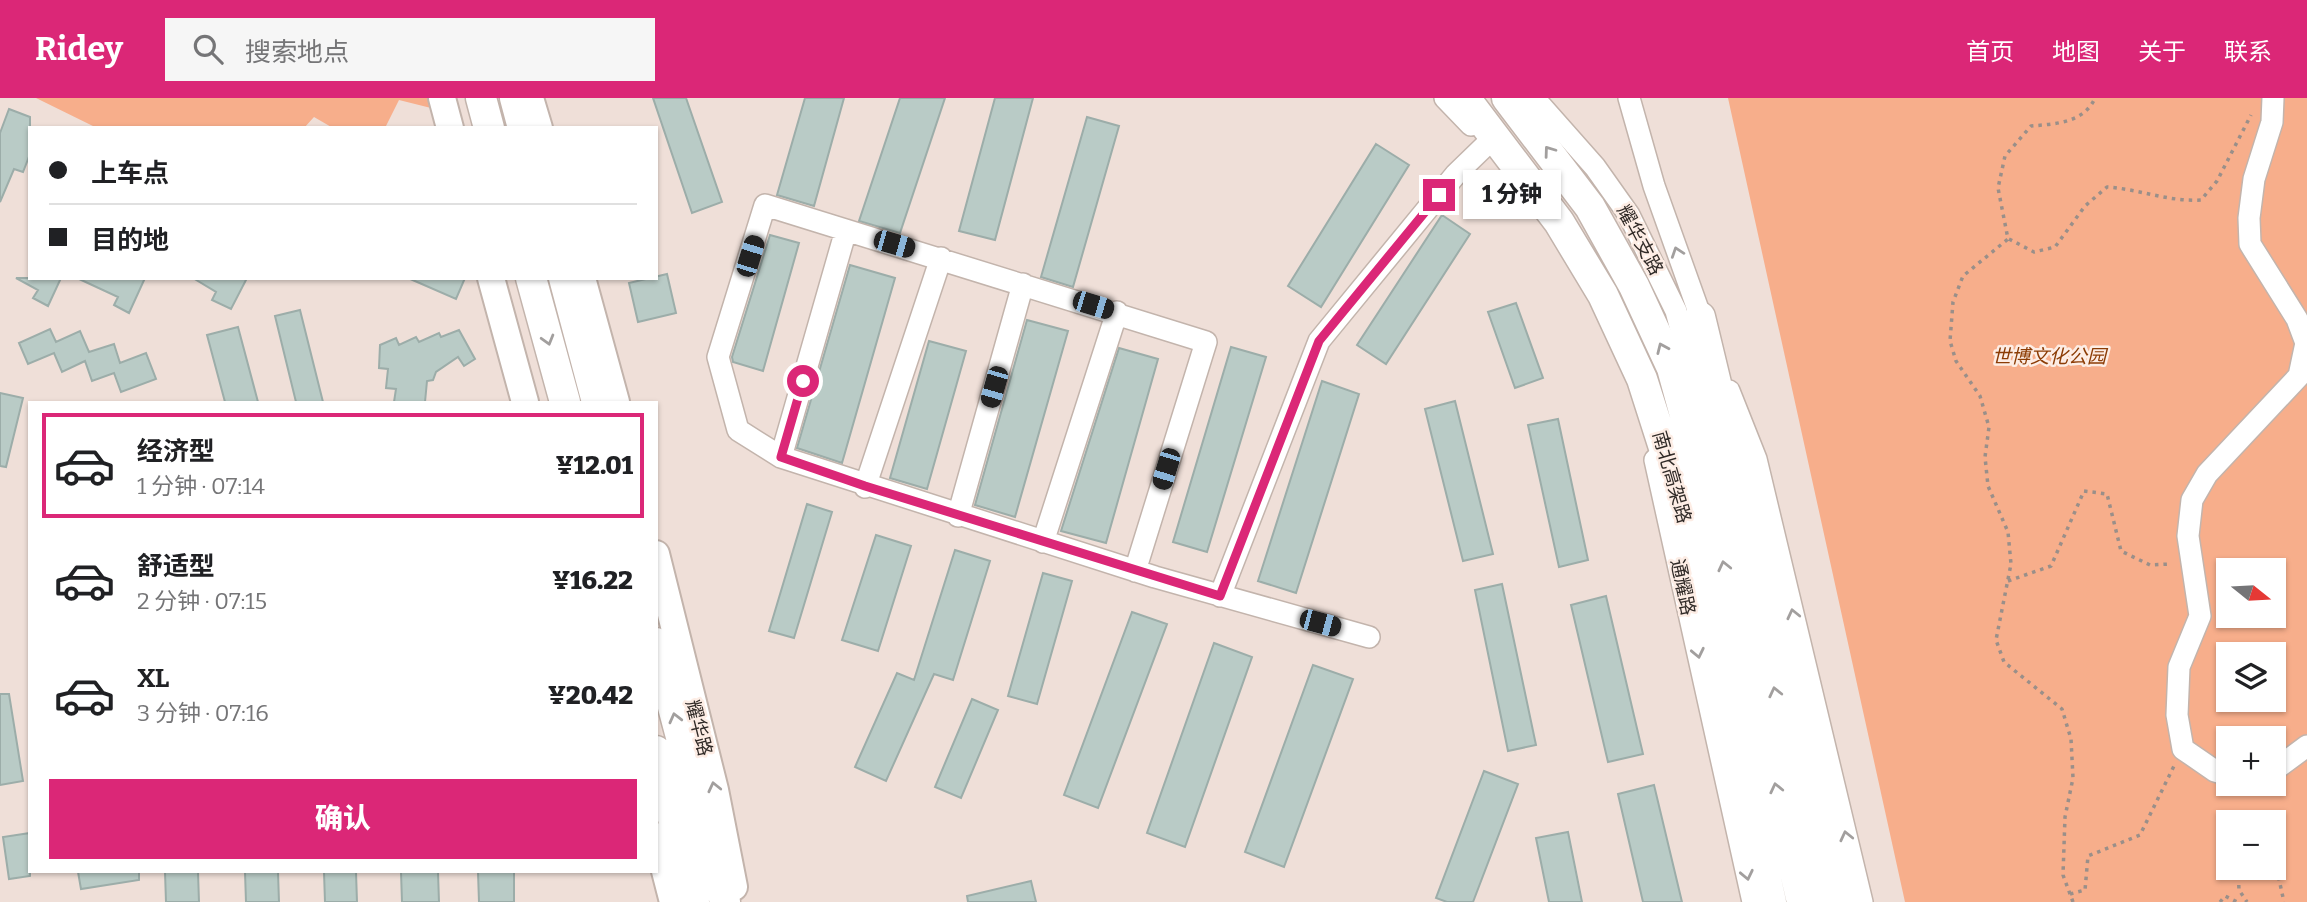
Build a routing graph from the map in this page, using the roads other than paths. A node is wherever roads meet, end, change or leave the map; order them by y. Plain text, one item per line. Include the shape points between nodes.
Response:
1 (442, 98) edge
2 (481, 98) edge
3 (515, 98) edge
4 (530, 98) edge
5 (1445, 98) edge
6 (1465, 98) edge
7 (1507, 98) edge
8 (1534, 98) edge
9 (1629, 98) edge
10 (2273, 102) edge
11 (449, 126) edge
12 (488, 126) edge
13 (522, 126) edge
14 (538, 126) edge
15 (1488, 143) junction
16 (846, 230) junction
17 (941, 258) junction
18 (492, 280) edge
19 (532, 280) edge
20 (565, 280) edge
21 (583, 280) edge
22 (1023, 284) junction
23 (1117, 312) junction
24 (1700, 317) junction
25 (524, 401) edge
26 (565, 401) edge
27 (597, 401) edge
28 (616, 401) edge
29 (1703, 406) junction
30 (781, 457) junction
31 (1737, 470) junction
32 (865, 486) junction
33 (958, 516) junction
34 (1043, 542) junction
35 (658, 562) edge
36 (1135, 571) junction
37 (1220, 596) junction
38 (1369, 637) dead end
39 (658, 651) edge
40 (2307, 746) edge
41 (658, 759) edge
42 (2286, 761) edge
43 (2216, 771) edge
44 (658, 844) edge
45 (673, 902) edge
46 (694, 902) edge
47 (725, 902) edge
48 (737, 902) edge
49 (1753, 902) edge
50 (1771, 902) edge
51 (1802, 902) edge
52 (1822, 902) edge
53 (1844, 902) edge
54 (1862, 902) edge

1 - 11 main road
2 - 12 highway
3 - 13 highway
4 - 14 main road
5 - 15 street
6 - 50 highway, 南北高架路 via 1559,222 1603,295 1642,379 1682,504
51 -> 7 highway, 南北高架路 via 1709,502 1672,368 1590,207
8 - 29 street, 耀华支路 via 1595,167 1629,215 1675,311
24 -> 9 street
10 - 43 street via 2272,122 2254,179 2250,244 2297,319 2306,343 2299,376 2207,474 2192,500 2188,536 2200,616 2179,667 2177,715 2183,749
15 - 37 street via 1456,174 1319,341
15 -> 49 street, 通耀路 via 1545,218 1589,297 1626,376 1654,456
16 - 17 street
16 - 30 street
16 - 30 street via 765,205 718,357 738,430
17 - 22 street
17 - 32 street
18 - 25 main road
19 -> 26 highway
20 - 27 highway
21 - 28 main road
22 - 23 street
22 - 33 street
23 - 34 street
23 - 36 street via 1206,342
24 - 31 highway
54 -> 24 street via 1756,459
29 - 31 highway
52 -> 29 street via 1754,600
30 - 32 street
31 - 53 highway via 1773,598
32 - 33 street
33 - 34 street
34 - 36 street
48 -> 35 main road, 耀华路 via 715,790
36 - 37 street
37 - 38 street
47 -> 39 highway
40 - 42 street
41 - 46 highway
44 - 45 main road

